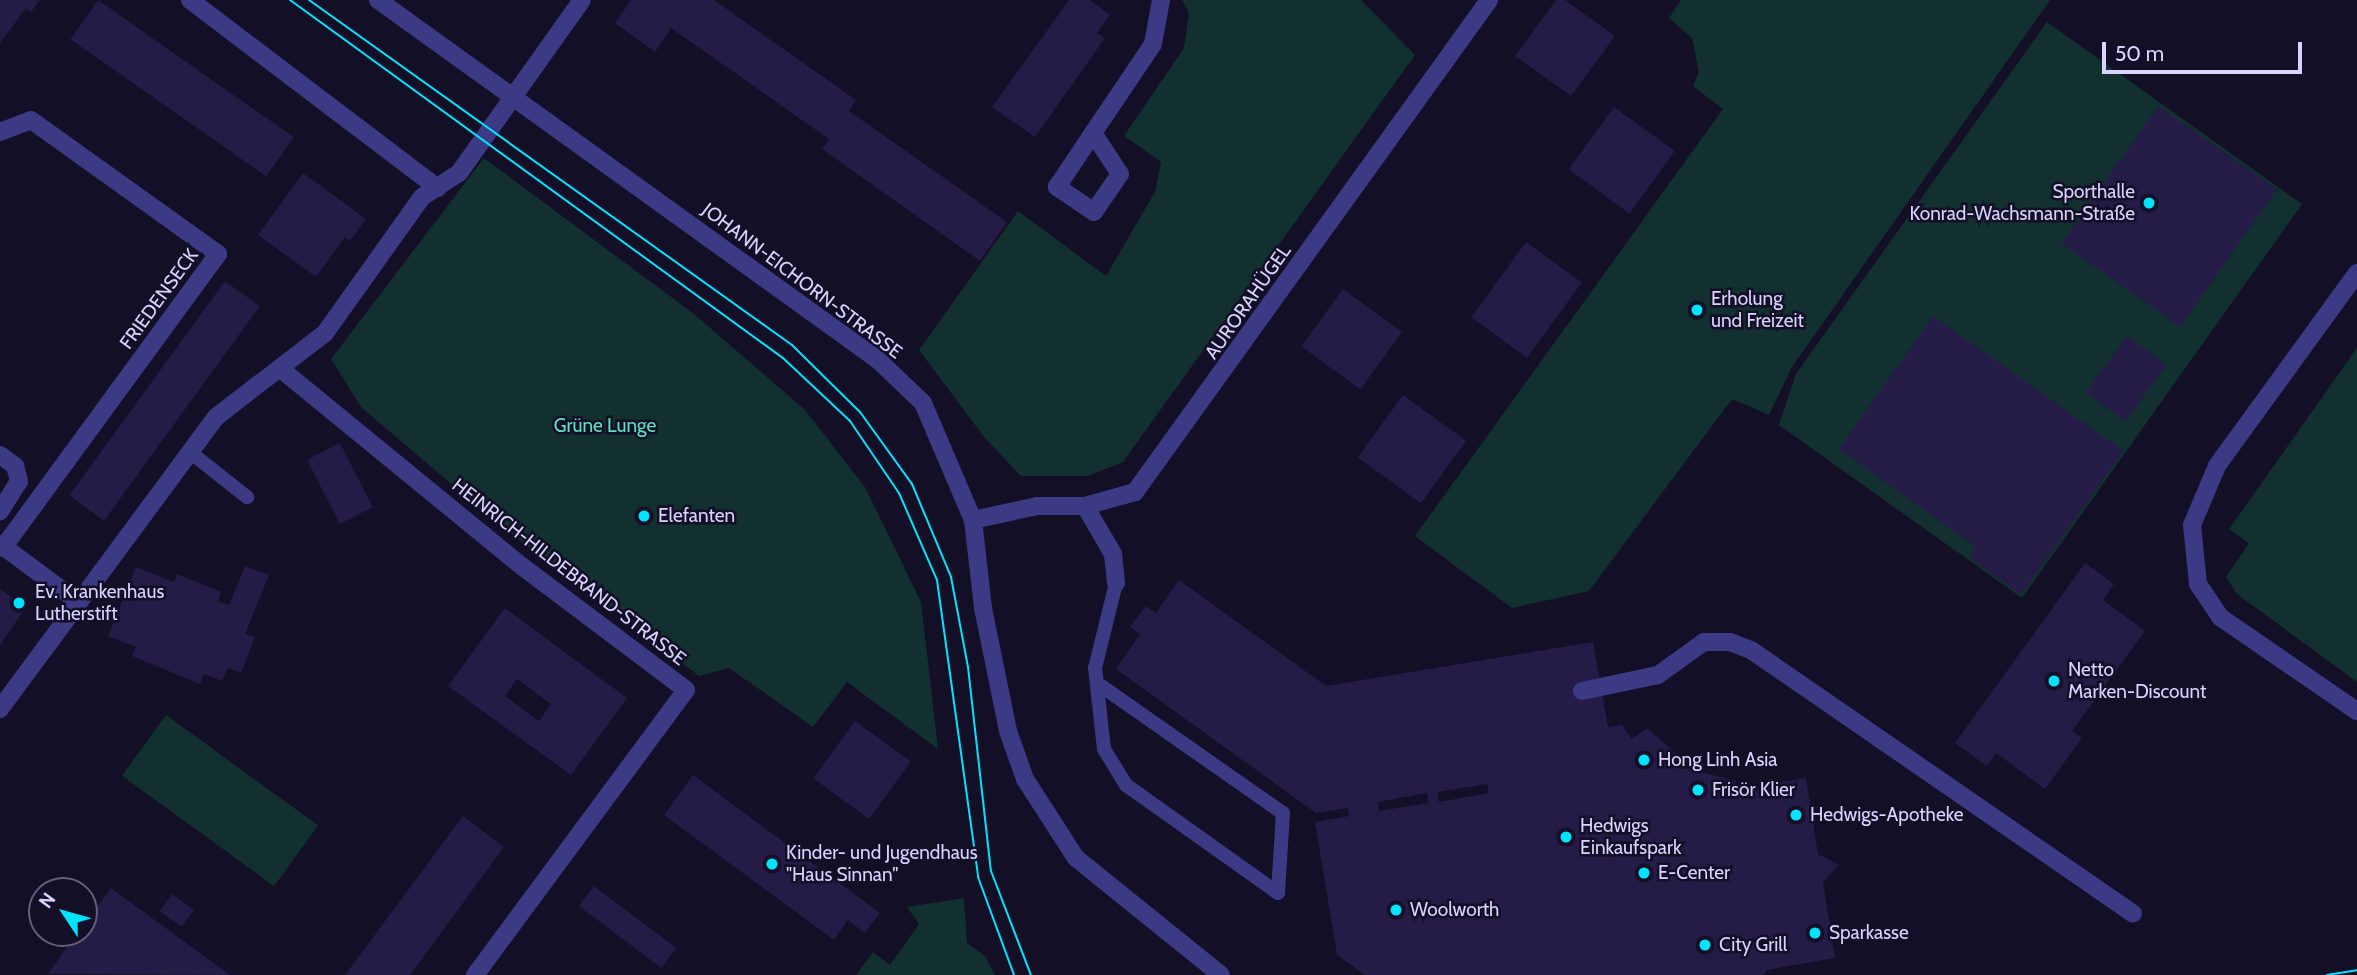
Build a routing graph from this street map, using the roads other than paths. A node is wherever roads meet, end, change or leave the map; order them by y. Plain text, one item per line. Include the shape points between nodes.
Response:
1 (190, 0) edge
2 (378, 0) edge
3 (582, 0) edge
4 (1161, 0) edge
5 (1489, 0) edge
6 (513, 94) junction
7 (0, 132) edge
8 (1093, 133) dead end
9 (438, 188) junction
10 (2357, 273) edge
11 (282, 370) junction
12 (190, 452) junction
13 (0, 455) edge
14 (247, 497) dead end
15 (1085, 506) junction
16 (0, 512) edge
17 (973, 520) junction
18 (1, 546) edge
19 (1116, 583) joint
20 (79, 602) junction
21 (1097, 683) junction
22 (1583, 691) dead end
23 (0, 709) edge
24 (2357, 711) edge
25 (2133, 914) dead end
26 (475, 975) edge
27 (1222, 975) edge

1 - 9 street
2 - 6 street, JOHANN-EICHORN-STRASSE
3 - 6 street
4 - 8 street via 1153,44
5 - 15 street, AURORAHÜGEL via 1135,492
6 - 9 street via 459,173
6 - 17 street, JOHANN-EICHORN-STRASSE via 878,360 923,403
7 - 18 street, FRIEDENSECK via 31,120 218,254
9 - 11 street via 422,197 325,333
10 - 24 street via 2217,466 2192,525 2198,584 2220,617
11 - 12 street via 216,417
11 - 26 street, HEINRICH-HILDEBRAND-STRASSE via 685,690
12 - 14 lane
12 - 20 street
13 - 16 street via 15,466 19,481
15 - 17 street, AURORAHÜGEL via 1037,506
15 - 19 street via 1113,554
17 - 27 street, JOHANN-EICHORN-STRASSE via 983,608 1008,731 1045,817 1076,858
18 - 20 street, FRIEDENSECK
19 - 21 lane via 1095,668
20 - 23 street
21 - 21 lane via 1104,749 1126,785 1278,893 1283,813
22 - 25 street via 1658,675 1704,642 1751,649

